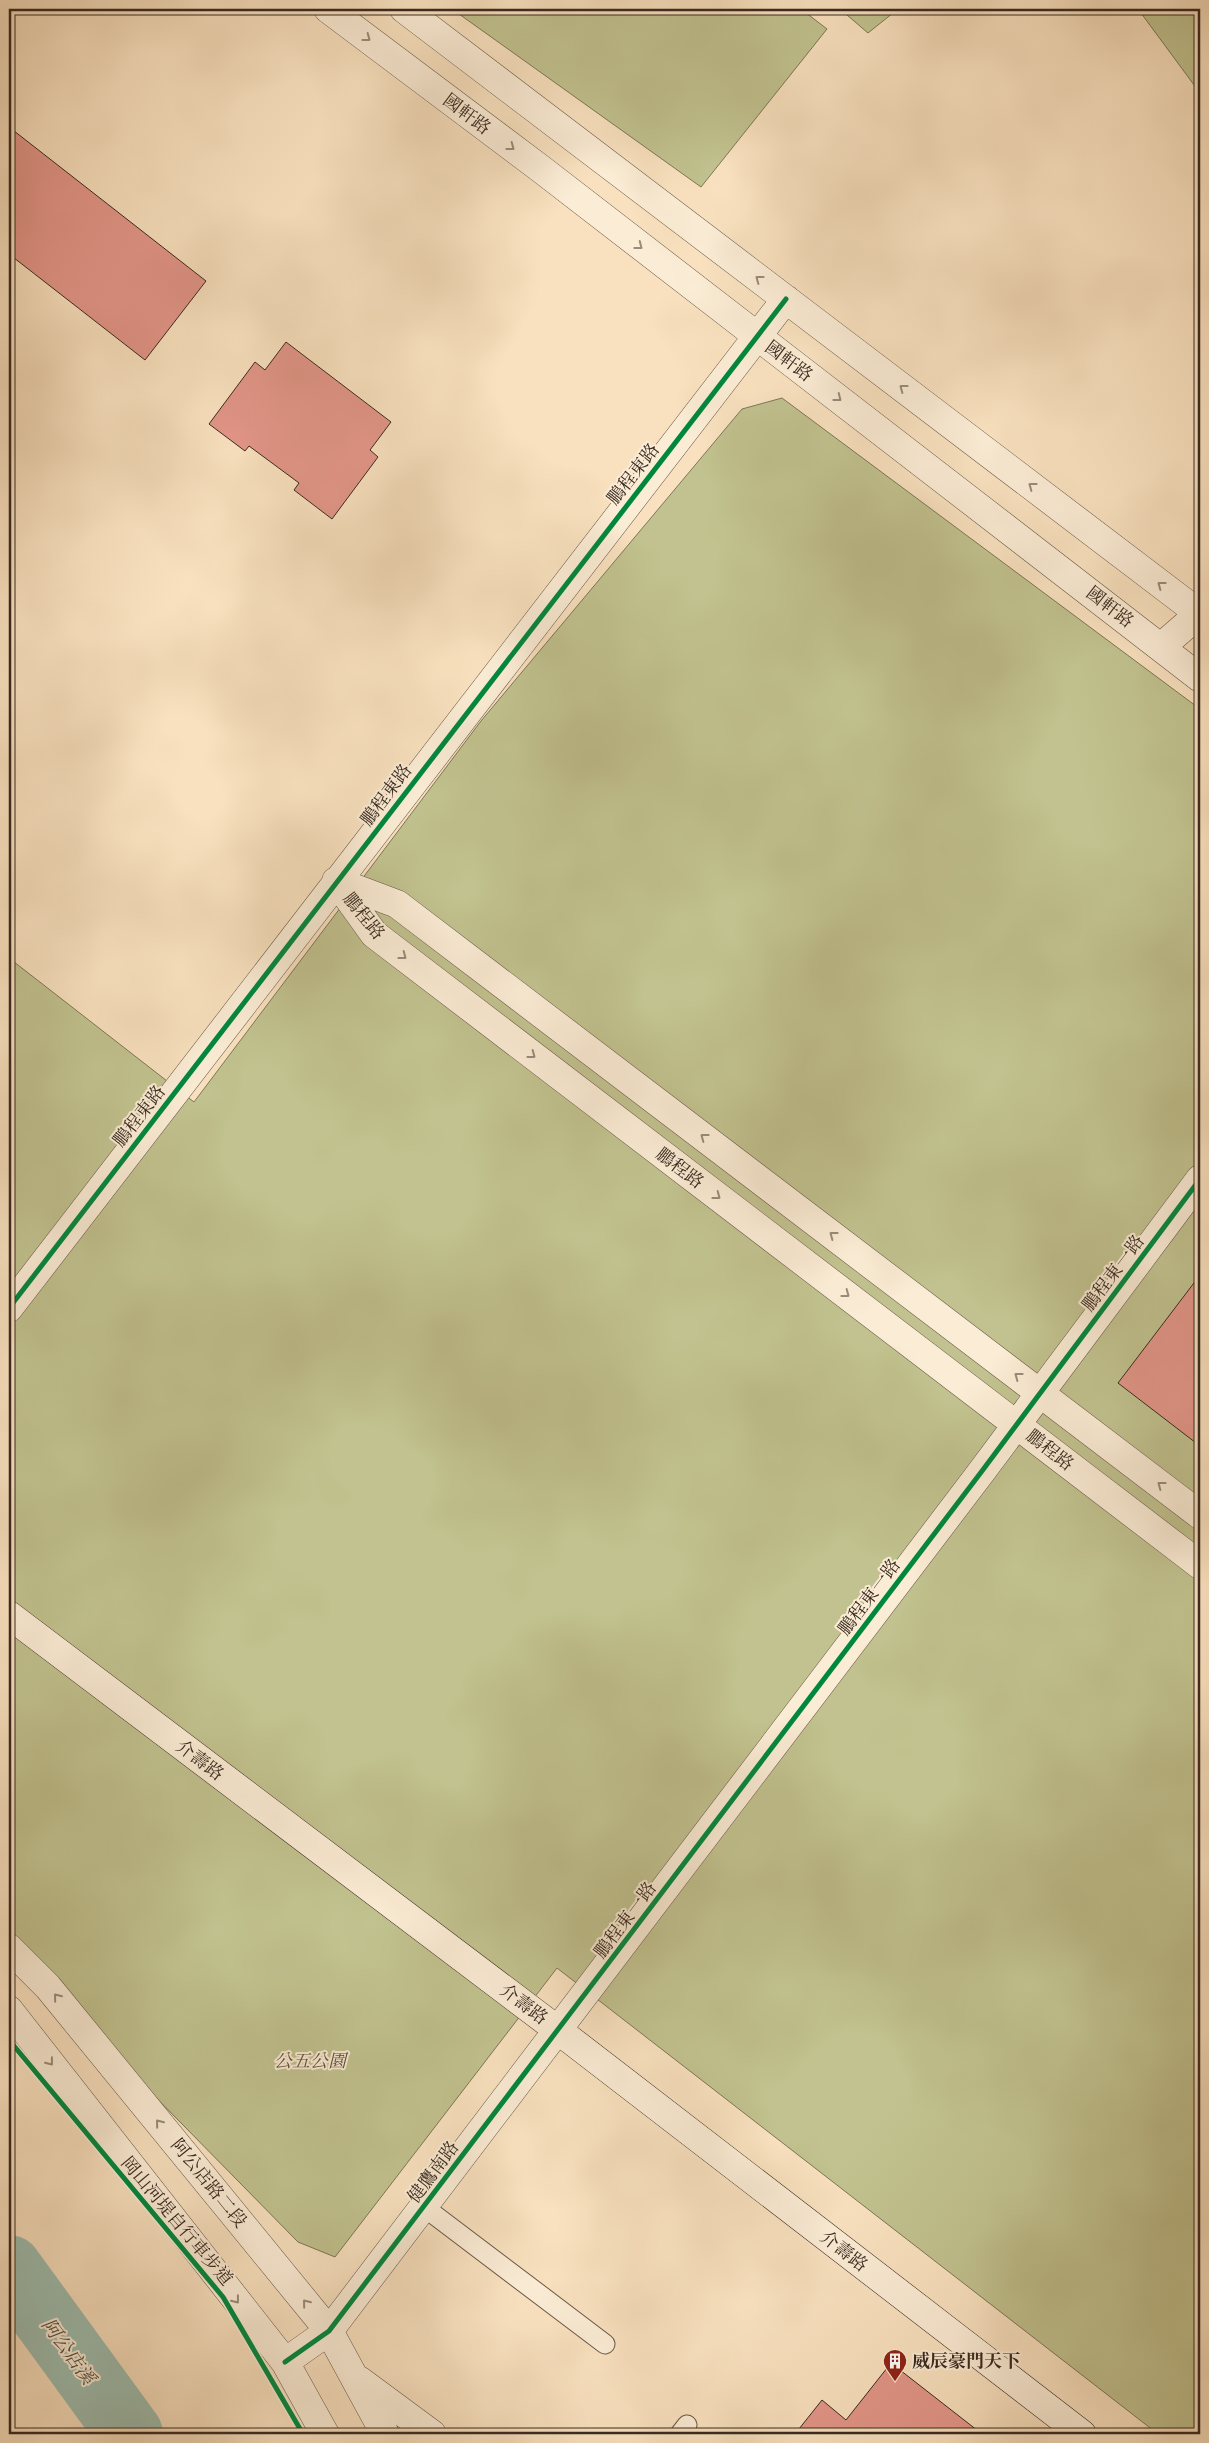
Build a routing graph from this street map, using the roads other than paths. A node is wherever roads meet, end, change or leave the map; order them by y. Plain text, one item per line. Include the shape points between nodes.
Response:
1 (328, 9) edge
2 (404, 9) edge
3 (786, 299) junction
4 (756, 336) junction
5 (1200, 614) edge
6 (1161, 647) junction
7 (1200, 678) edge
8 (336, 881) junction
9 (1200, 1179) edge
10 (9, 1308) edge
11 (1041, 1393) junction
12 (1017, 1425) junction
13 (1200, 1515) edge
14 (1200, 1565) edge
15 (9, 1615) edge
16 (9, 1948) edge
17 (9, 2010) edge
18 (559, 2031) junction
19 (424, 2207) junction
20 (329, 2331) junction
21 (605, 2344) dead end
22 (284, 2362) junction
23 (353, 2375) junction
24 (325, 2434) edge
25 (385, 2434) edge
26 (432, 2434) edge
27 (1082, 2434) edge

1 -> 4 street, 國軒路
3 -> 2 street
3 - 4 street, 鵬程東路
5 -> 3 street
4 -> 6 street, 國軒路
4 - 8 street, 鵬程東路
5 - 6 street
6 - 7 street, 國軒路
8 - 10 street, 鵬程東路
11 -> 8 street, 鵬程路 via 397,904
8 -> 12 street, 鵬程路 via 374,934
9 - 11 street, 鵬程東一路
11 - 12 street, 鵬程東一路
13 -> 11 street, 鵬程路
12 - 14 street, 鵬程路
12 - 18 street, 鵬程東一路
15 - 18 street, 介壽路
20 -> 16 street, 阿公店路二段 via 48,1987
17 -> 22 street
18 - 19 street, 健鷹南路
18 - 27 street, 介壽路
19 - 20 street, 健鷹南路
19 - 21 lane
20 - 22 street, 健鷹南路
20 - 23 street, 阿公店路二段
22 - 24 street
23 - 25 street, 阿公店路二段
23 - 26 street

